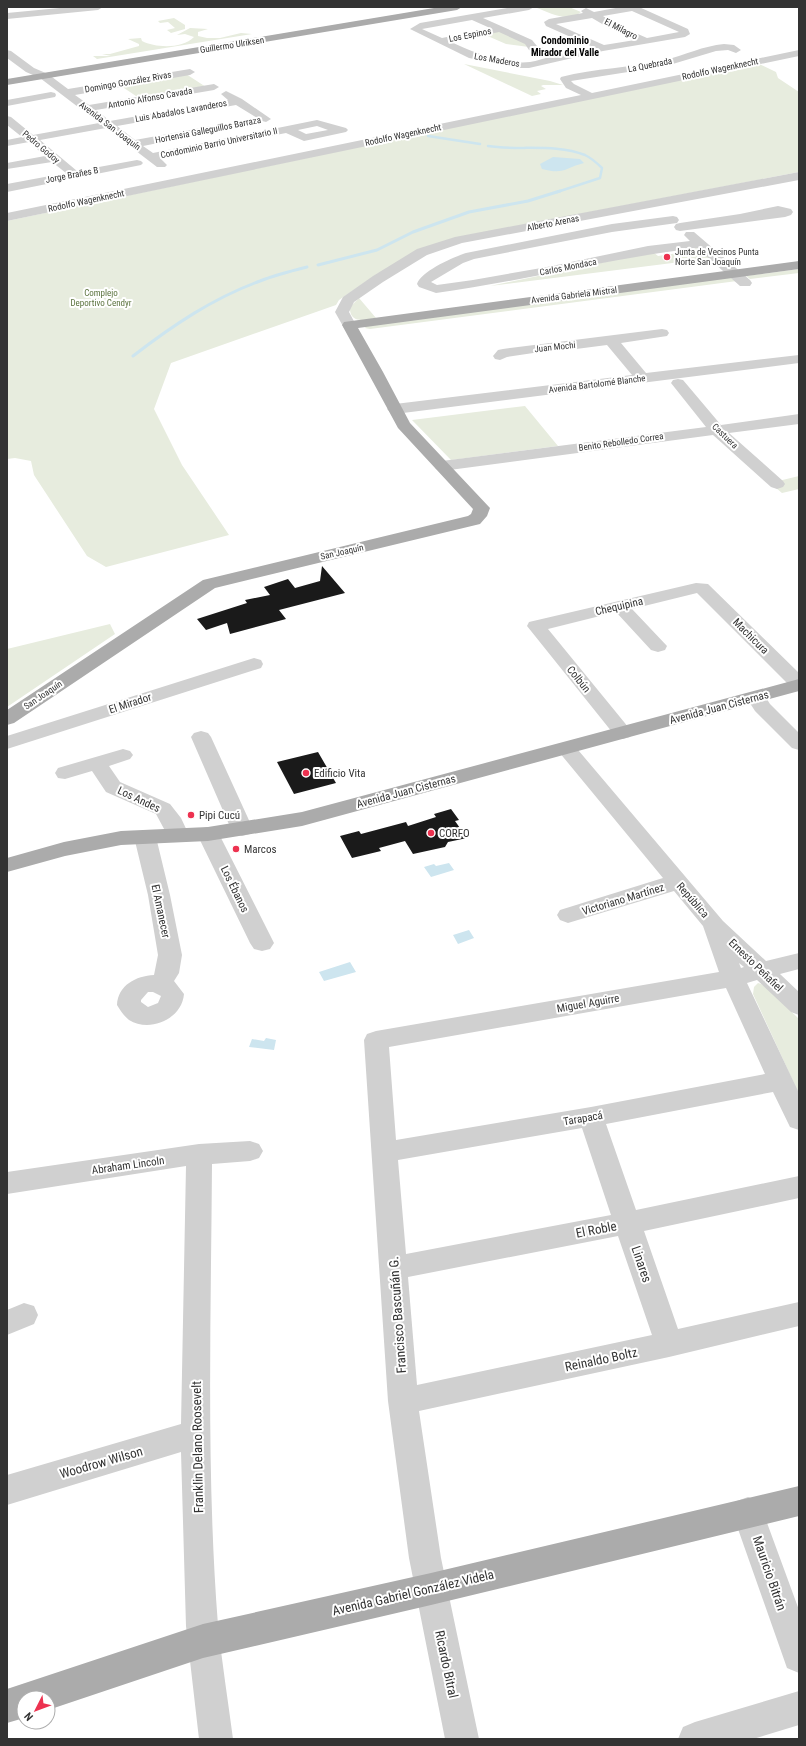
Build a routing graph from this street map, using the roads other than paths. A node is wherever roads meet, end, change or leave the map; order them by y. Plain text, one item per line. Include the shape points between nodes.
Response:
1 (98, 7) edge
2 (440, 7) edge
3 (457, 7) edge
4 (529, 7) edge
5 (575, 7) edge
6 (631, 7) edge
7 (591, 14) junction
8 (7, 16) edge
9 (473, 17) junction
10 (500, 29) junction
11 (646, 40) junction
12 (440, 41) junction
13 (515, 46) dead end
14 (533, 48) junction
15 (603, 48) junction
16 (697, 52) dead end
17 (7, 53) edge
18 (799, 53) edge
19 (165, 56) junction
20 (563, 58) junction
21 (72, 69) junction
22 (34, 74) junction
23 (196, 75) junction
24 (7, 77) edge
25 (7, 82) edge
26 (214, 87) junction
27 (66, 93) junction
28 (51, 96) junction
29 (591, 96) junction
30 (238, 101) junction
31 (7, 103) edge
32 (63, 105) dead end
33 (86, 109) junction
34 (75, 114) dead end
35 (278, 118) dead end
36 (266, 119) junction
37 (8, 121) edge
38 (108, 125) junction
39 (92, 128) junction
40 (288, 129) dead end
41 (103, 136) dead end
42 (31, 139) junction
43 (7, 143) edge
44 (133, 144) junction
45 (126, 154) dead end
46 (150, 157) junction
47 (54, 158) junction
48 (137, 163) junction
49 (7, 166) edge
50 (75, 175) junction
51 (799, 176) edge
52 (181, 181) junction
53 (164, 184) junction
54 (7, 188) edge
55 (655, 204) junction
56 (7, 217) edge
57 (740, 218) dead end
58 (676, 224) junction
59 (700, 244) junction
60 (799, 266) edge
61 (799, 275) edge
62 (740, 278) junction
63 (352, 330) junction
64 (662, 333) dead end
65 (611, 340) junction
66 (500, 356) dead end
67 (799, 359) edge
68 (799, 367) edge
69 (643, 379) junction
70 (678, 383) junction
71 (397, 414) junction
72 (798, 419) edge
73 (716, 429) junction
74 (442, 466) junction
75 (777, 484) dead end
76 (702, 588) joint
77 (620, 606) junction
78 (536, 626) joint
79 (658, 646) dead end
80 (254, 664) dead end
81 (799, 684) edge
82 (756, 698) junction
83 (7, 719) edge
84 (623, 733) junction
85 (201, 737) dead end
86 (7, 743) edge
87 (799, 744) edge
88 (566, 748) junction
89 (123, 755) dead end
90 (97, 763) junction
91 (65, 773) dead end
92 (242, 829) junction
93 (208, 834) junction
94 (178, 836) junction
95 (145, 837) junction
96 (7, 865) edge
97 (677, 882) junction
98 (568, 915) dead end
99 (713, 923) junction
100 (262, 943) dead end
101 (799, 961) edge
102 (762, 970) junction
103 (733, 978) junction
104 (161, 984) dead end
105 (799, 1006) edge
106 (376, 1040) joint
107 (781, 1081) junction
108 (591, 1117) junction
109 (799, 1120) edge
110 (250, 1151) dead end
111 (384, 1152) junction
112 (199, 1154) junction
113 (7, 1183) edge
114 (799, 1187) edge
115 (628, 1223) junction
116 (393, 1268) junction
117 (799, 1314) edge
118 (669, 1344) junction
119 (403, 1401) junction
120 (196, 1434) junction
121 (7, 1490) edge
122 (799, 1501) edge
123 (748, 1512) junction
124 (431, 1589) junction
125 (203, 1640) junction
126 (799, 1656) edge
127 (56, 1690) edge
128 (799, 1708) edge
129 (216, 1739) edge
130 (462, 1739) edge
131 (695, 1739) edge

1 - 8 street
2 - 21 main road, Guillermo Ulriksen
3 - 19 main road, Guillermo Ulriksen
4 - 9 street, Los Maderos
5 - 7 street, El Milagro
6 - 7 street
6 - 11 street, Los Maderos via 685,31 685,34
7 - 11 street, El Milagro
7 - 15 street via 551,21 549,24
9 - 10 street
9 - 12 street, Los Maderos via 415,29
10 - 12 street, Los Espinos
10 - 14 street via 529,42
11 - 15 street, Los Maderos
12 - 20 street, Los Maderos via 473,56 518,65
13 - 14 street
14 - 20 street
15 - 20 street, Los Maderos
16 - 29 street, La Quebrada via 680,59 648,67 619,70 569,84
17 - 22 street, Avenida San Joaquín
18 - 29 street, Rodolfo Wagenknecht
19 - 21 main road, Guillermo Ulriksen
19 - 23 street
21 - 22 main road, Guillermo Ulriksen
22 - 24 main road, Guillermo Ulriksen
22 - 25 main road, Guillermo Ulriksen
22 - 27 street, Avenida San Joaquín
22 - 28 street, Avenida San Joaquín
23 - 26 street
23 - 27 street, Domingo González Rivas
26 - 30 street
26 - 33 street, Antonio Alfonso Cavada
27 - 33 street, Avenida San Joaquín
28 - 31 street
28 - 32 street, Avenida San Joaquín
29 - 52 street, Rodolfo Wagenknecht
30 - 36 street
30 - 38 street, Luis Abadalos Lavanderos
33 - 38 street, Avenida San Joaquín
34 - 39 street, Avenida San Joaquín
35 - 36 street, Hortensia Galleguillos Barraza
36 - 44 street, Hortensia Galleguillos Barraza
37 - 42 street, Pedro Godoy
38 - 39 street, Luis Abadalos Lavanderos
38 - 44 street, Avenida San Joaquín
39 - 41 street, Avenida San Joaquín
39 - 42 street, Luis Abadalos Lavanderos
40 - 46 street, Condominio Barrio Universitario II
42 - 43 street, Luis Abadalos Lavanderos
42 - 47 street, Pedro Godoy
44 - 46 street, Avenida San Joaquín
45 - 48 street, Avenida San Joaquín
46 - 52 street, Avenida San Joaquín
47 - 49 street
47 - 50 street, Pedro Godoy
48 - 50 street, Jorge Brañes B
48 - 53 street, Avenida San Joaquín
50 - 54 street, Jorge Brañes B
51 - 55 street, Alberto Arenas
52 - 53 street, Rodolfo Wagenknecht
53 - 56 street, Rodolfo Wagenknecht
55 - 58 street
55 - 63 street, Alberto Arenas via 460,240 427,250 348,300 342,312
57 - 58 street, Carlos Mondaca
58 - 59 street
58 - 59 street, Carlos Mondaca via 612,228 471,256 458,260 418,286 436,289 547,271 648,250
59 - 62 street
60 - 62 main road, Avenida Gabriela Mistral
61 - 62 main road, Avenida Gabriela Mistral
62 - 63 main road, Avenida Gabriela Mistral
63 - 71 main road, San Joaquín
64 - 65 street, Juan Mochi
65 - 66 street, Juan Mochi via 503,353
65 - 69 street
67 - 69 street, Avenida Bartolomé Blanche
68 - 70 street, Avenida Bartolomé Blanche
69 - 71 street, Avenida Bartolomé Blanche
70 - 71 street, Avenida Bartolomé Blanche
70 - 73 street, Castuera
71 - 74 main road, San Joaquín
72 - 73 street, Benito Rebolledo Correa
73 - 74 street, Benito Rebolledo Correa
73 - 75 street, Castuera
74 - 83 main road, San Joaquín via 482,508 474,520 210,584
76 - 77 street, Chequipina
76 - 81 street, Machicura
77 - 78 street, Chequipina
77 - 79 street
78 - 84 street, Colbún
80 - 86 street, El Mirador
81 - 82 main road, Avenida Juan Cisternas
82 - 84 main road, Avenida Juan Cisternas
82 - 87 street
84 - 88 main road, Avenida Juan Cisternas
85 - 92 street
88 - 92 main road, Avenida Juan Cisternas via 302,819
88 - 97 street, República
89 - 90 street
90 - 91 street
90 - 94 street, Los Andes via 113,787 164,809
92 - 93 main road, Avenida Juan Cisternas
93 - 94 main road, Avenida Juan Cisternas
93 - 100 street, Los Ébanos
94 - 95 main road, Avenida Juan Cisternas
95 - 96 main road, Avenida Juan Cisternas via 122,838 64,848
95 - 104 street, El Amanecer via 170,955 167,973
97 - 98 street, Victoriano Martínez
97 - 99 street, República
99 - 102 street, Ernesto Peñafiel
99 - 103 street, República
101 - 102 street, Miguel Aguirre
102 - 103 street, Miguel Aguirre
102 - 105 street, Ernesto Peñafiel
103 - 106 street, Miguel Aguirre
103 - 107 street, República
106 - 111 street, Francisco Bascuñán G.
107 - 108 street, Tarapacá
107 - 109 street, República
108 - 111 street, Tarapacá
108 - 115 street, Linares
110 - 112 street, Abraham Lincoln
111 - 116 street, Francisco Bascuñán G.
112 - 113 street, Abraham Lincoln
112 - 120 street, Franklin Delano Roosevelt
114 - 115 street, El Roble
115 - 116 street, El Roble
115 - 118 street, Linares
116 - 119 street, Francisco Bascuñán G.
117 - 118 street, Reinaldo Boltz
118 - 119 street, Reinaldo Boltz
119 - 124 street, Francisco Bascuñán G.
120 - 121 street, Woodrow Wilson
120 - 125 street, Franklin Delano Roosevelt
122 - 123 main road, Avenida Gabriel González Videla
123 - 124 main road, Avenida Gabriel González Videla
123 - 126 street, Mauricio Bitrán
124 - 125 main road, Avenida Gabriel González Videla
124 - 130 street, Ricardo Bitral
125 - 127 main road, Avenida Gabriel González Videla
125 - 129 street, Franklin Delano Roosevelt
128 - 131 street

